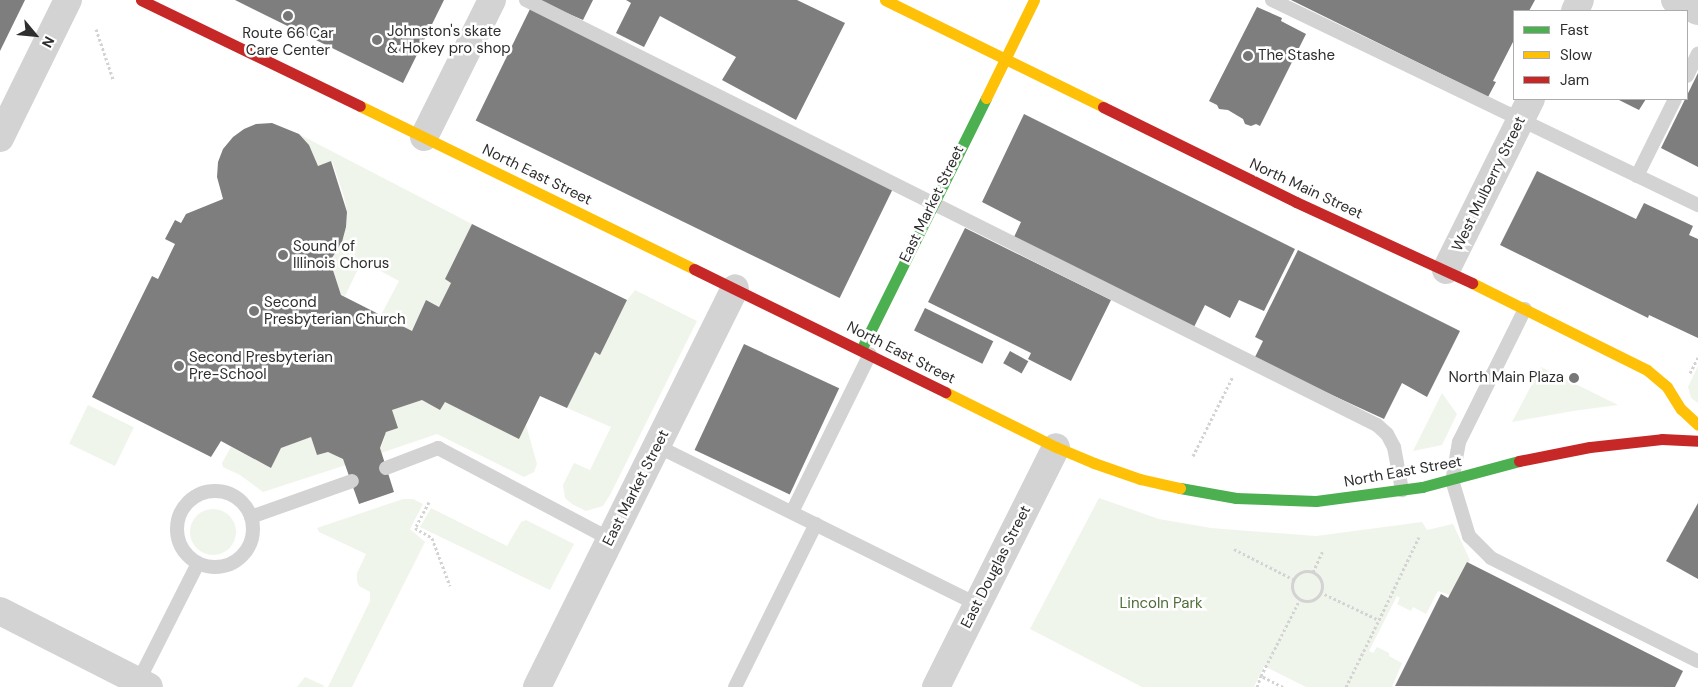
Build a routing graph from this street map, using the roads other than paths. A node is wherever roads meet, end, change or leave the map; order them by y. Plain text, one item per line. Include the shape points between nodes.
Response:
1 (68, 0) edge
2 (141, 0) edge
3 (492, 0) edge
4 (526, 0) edge
5 (885, 0) edge
6 (1034, 0) edge
7 (1272, 0) edge
8 (1698, 53) edge
9 (1004, 59) junction
10 (1688, 74) edge
11 (1675, 100) edge
12 (1526, 110) edge
13 (424, 137) junction
14 (0, 138) edge
15 (1637, 176) junction
16 (933, 204) junction
17 (1698, 205) edge
18 (1446, 270) junction
19 (735, 288) junction
20 (1525, 309) junction
21 (865, 352) junction
22 (1698, 425) edge
23 (1698, 441) edge
24 (656, 446) junction
25 (1056, 447) junction
26 (386, 468) dead end
27 (1452, 480) junction
28 (352, 481) dead end
29 (1402, 490) junction
30 (792, 512) junction
31 (251, 517) junction
32 (816, 524) junction
33 (610, 539) junction
34 (198, 563) junction
35 (977, 604) junction
36 (0, 611) edge
37 (1698, 661) edge
38 (141, 685) edge
39 (537, 687) edge
40 (735, 687) edge
41 (936, 687) edge

1 - 14 street
2 - 13 main road, North East Street
3 - 13 street
4 - 16 lane
5 - 9 main road, North Main Street
6 - 9 main road, East Market Street
7 - 12 lane
8 - 10 lane
9 - 16 main road, East Market Street
9 - 18 main road, North Main Street via 1296,202
11 - 15 lane
12 - 15 lane
12 - 18 street, West Mulberry Street
13 - 19 main road, North East Street
15 - 17 lane
16 - 21 main road, East Market Street
16 - 29 lane via 1377,425 1394,447
18 - 20 main road, North Main Street
19 - 21 main road, North East Street
19 - 24 street, East Market Street
20 - 22 main road, North Main Street via 1659,378
20 - 27 lane via 1459,442
21 - 25 main road, North East Street
21 - 30 lane
23 - 27 main road, North East Street via 1662,439 1541,455
24 - 30 lane
24 - 33 street, East Market Street
25 - 29 main road, North East Street via 1140,479 1236,498 1316,500
25 - 35 street, East Douglas Street
26 - 33 lane via 438,448
27 - 29 main road, North East Street
27 - 37 lane via 1469,536 1491,558
28 - 31 lane
30 - 32 lane
31 - 34 lane via 252,537 240,558 218,568
31 - 34 lane via 242,502 231,495 207,492 195,497 185,506 177,529 185,553
32 - 35 lane
32 - 40 lane
33 - 39 street, East Market Street
34 - 38 lane
35 - 41 street, East Douglas Street
36 - 38 street

